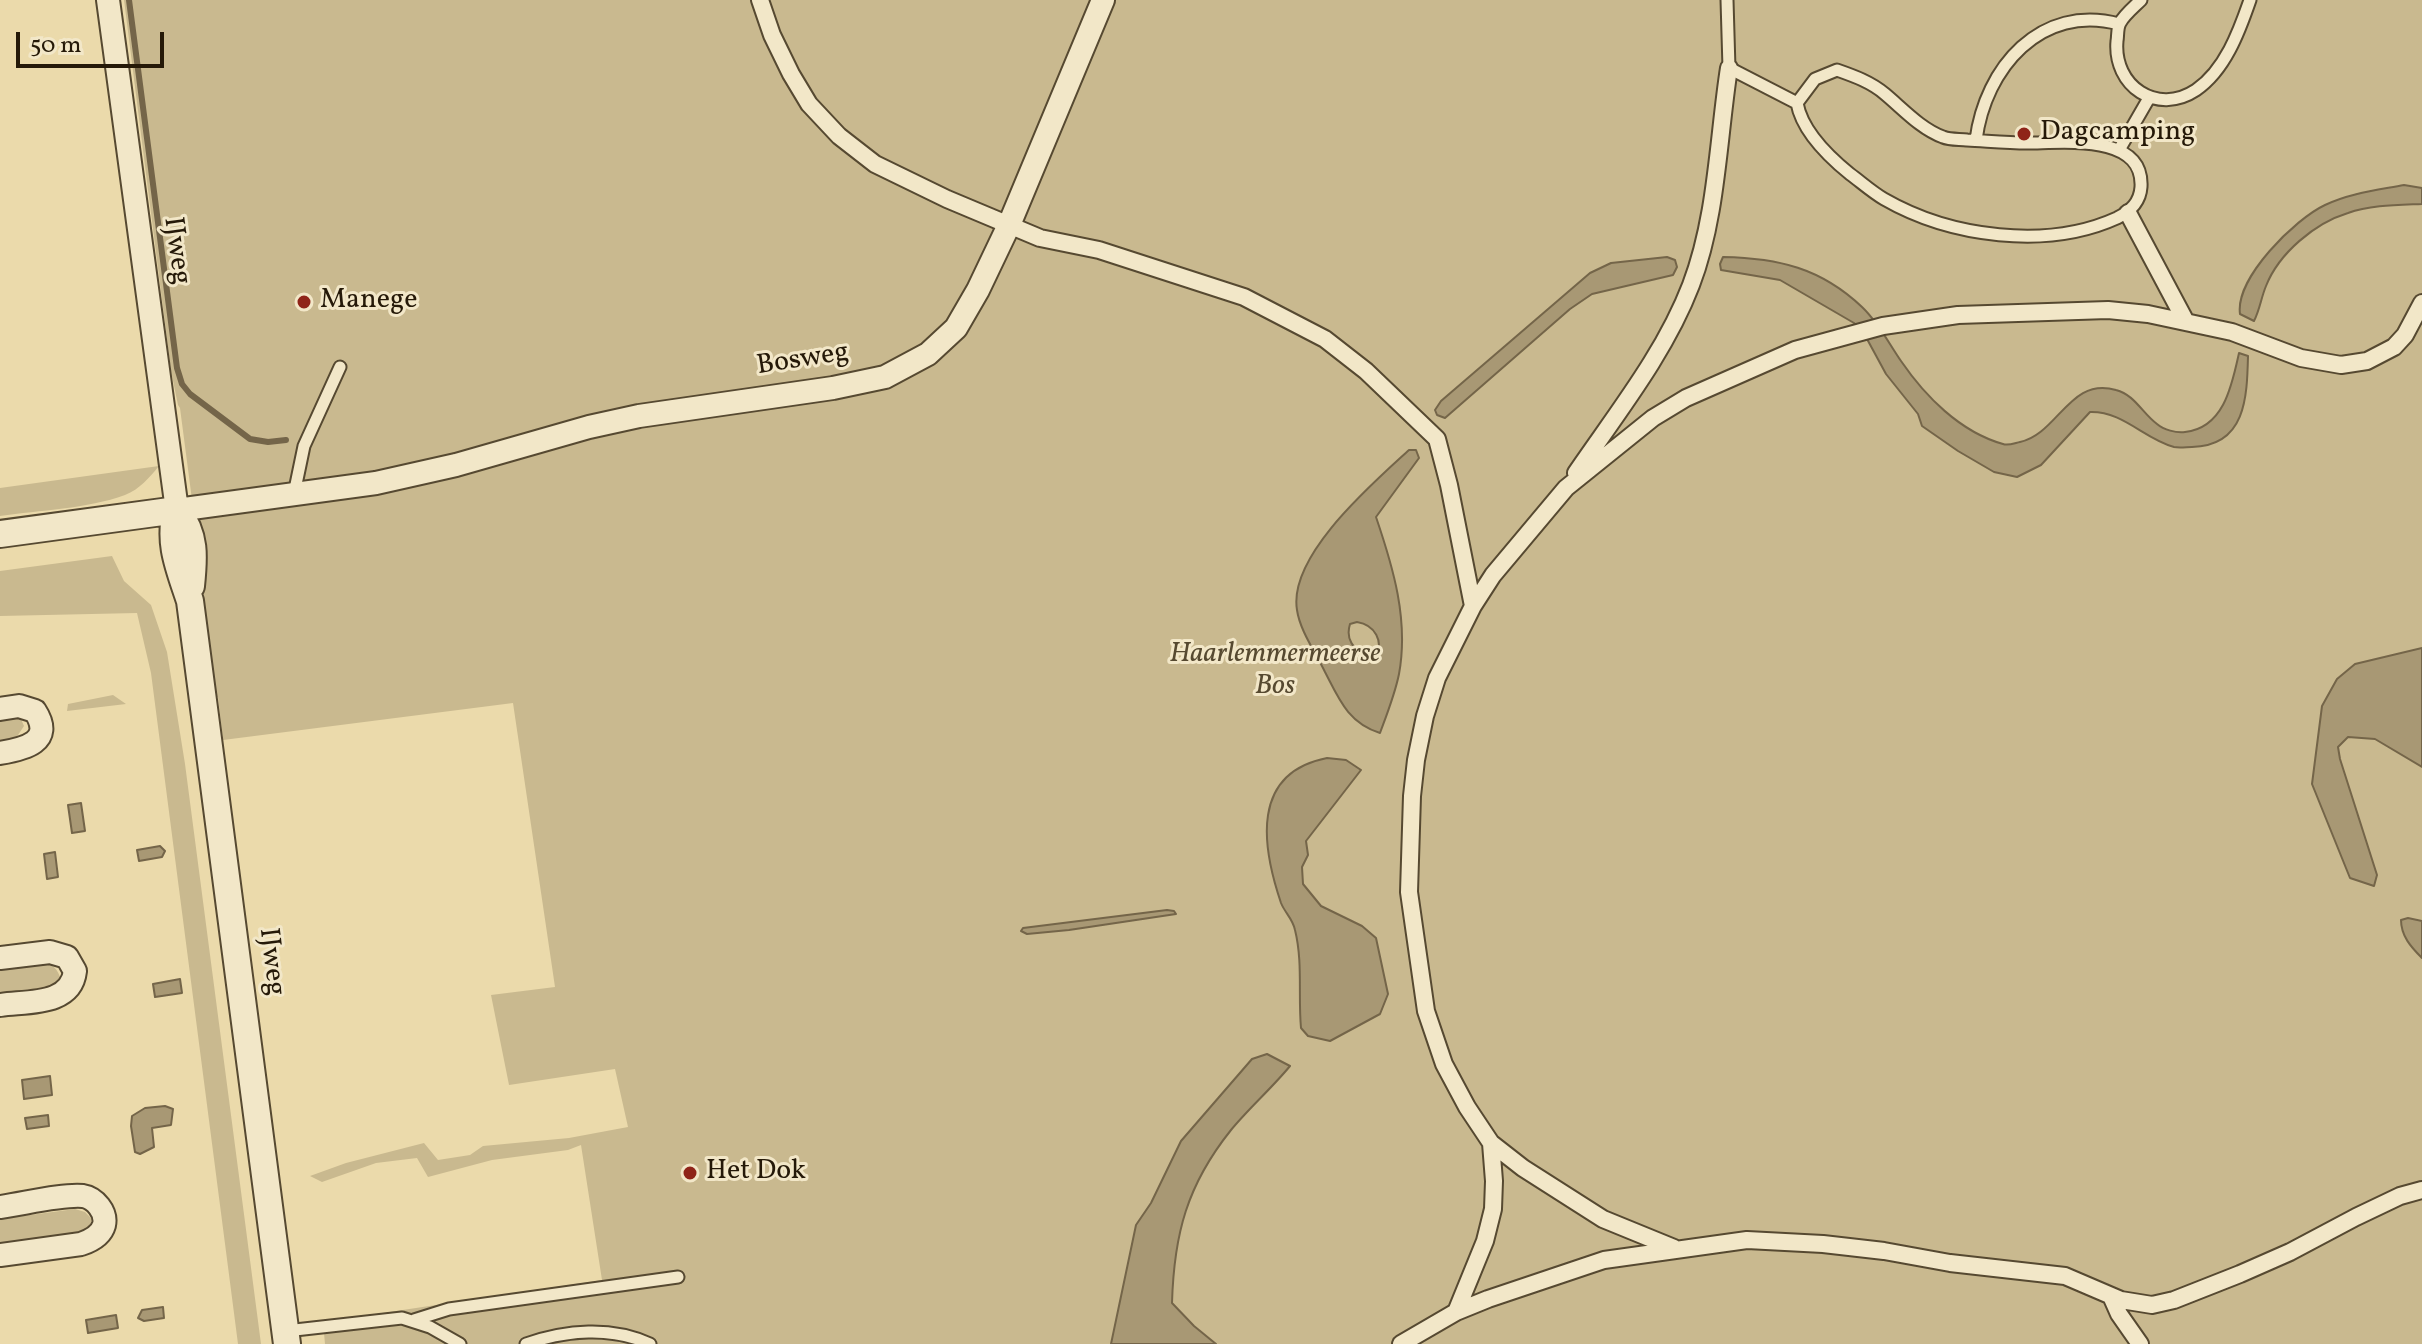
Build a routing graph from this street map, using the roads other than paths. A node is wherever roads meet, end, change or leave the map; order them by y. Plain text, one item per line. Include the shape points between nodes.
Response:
1 (108, 0) edge
2 (760, 0) edge
3 (1103, 0) edge
4 (1727, 0) edge
5 (2141, 0) edge
6 (2250, 0) edge
7 (2119, 24) junction
8 (1729, 68) junction
9 (2149, 98) junction
10 (1797, 103) junction
11 (1976, 140) junction
12 (2119, 150) junction
13 (2128, 213) junction
14 (1009, 225) junction
15 (2422, 303) edge
16 (2186, 322) junction
17 (340, 367) dead end
18 (1566, 488) junction
19 (294, 495) junction
20 (177, 510) junction
21 (0, 534) edge
22 (1473, 606) junction
23 (0, 709) edge
24 (0, 753) edge
25 (0, 958) edge
26 (0, 1005) edge
27 (1491, 1143) junction
28 (2422, 1190) edge
29 (0, 1207) edge
30 (1674, 1248) junction
31 (0, 1255) edge
32 (678, 1277) dead end
33 (2111, 1296) junction
34 (1456, 1312) junction
35 (414, 1320) junction
36 (286, 1338) edge
37 (460, 1344) edge
38 (526, 1344) edge
39 (650, 1344) edge
40 (1401, 1344) edge
41 (2140, 1344) edge

1 - 20 street, IJweg
2 - 14 street via 791,74 809,104 839,136 875,164
3 - 14 street, Bosweg
4 - 8 lane
5 - 7 lane
6 - 9 lane via 2231,48 2212,74 2195,90 2172,99
7 - 9 lane via 2116,58 2125,77
7 - 11 lane via 2088,18 2049,28 2019,47 1991,87 1979,114
8 - 10 lane
8 - 18 street via 1704,241 1692,283 1648,367
9 - 12 lane
10 - 11 lane via 1815,79 1837,70 1861,78 1944,138
10 - 13 lane via 1799,115 1831,159 1883,199 1937,223 2003,236 2070,233
11 - 12 lane via 2073,141
12 - 13 lane via 2133,158 2141,173 2140,197
13 - 16 street
14 - 19 street, Bosweg via 956,328 928,354 885,377 639,416 456,465
14 - 22 street via 1244,297 1325,339 1366,371 1437,439
15 - 16 street via 2394,347 2367,361 2341,365
16 - 18 street via 2108,310 1958,315 1883,326 1795,350 1686,398
17 - 19 lane via 304,446
18 - 22 street
19 - 20 street, Bosweg
20 - 21 street
20 - 36 street, IJweg via 194,543 190,601
22 - 27 street via 1437,678 1420,739 1409,892 1426,1011 1444,1064
23 - 24 street via 28,707 42,727 31,746
25 - 26 street via 50,952 67,957 75,971 66,992 56,998
27 - 30 street via 1603,1219
27 - 34 street via 1493,1209
28 - 33 street via 2174,1300 2152,1305
29 - 31 street via 82,1196 102,1209 104,1218 100,1232 81,1244
30 - 33 street via 1747,1240 1823,1244 2065,1276
30 - 34 street via 1604,1260
32 - 35 lane via 449,1309
33 - 41 street
34 - 40 street
35 - 36 lane, IJweg
35 - 37 lane, IJweg
38 - 39 lane via 554,1334 603,1332

